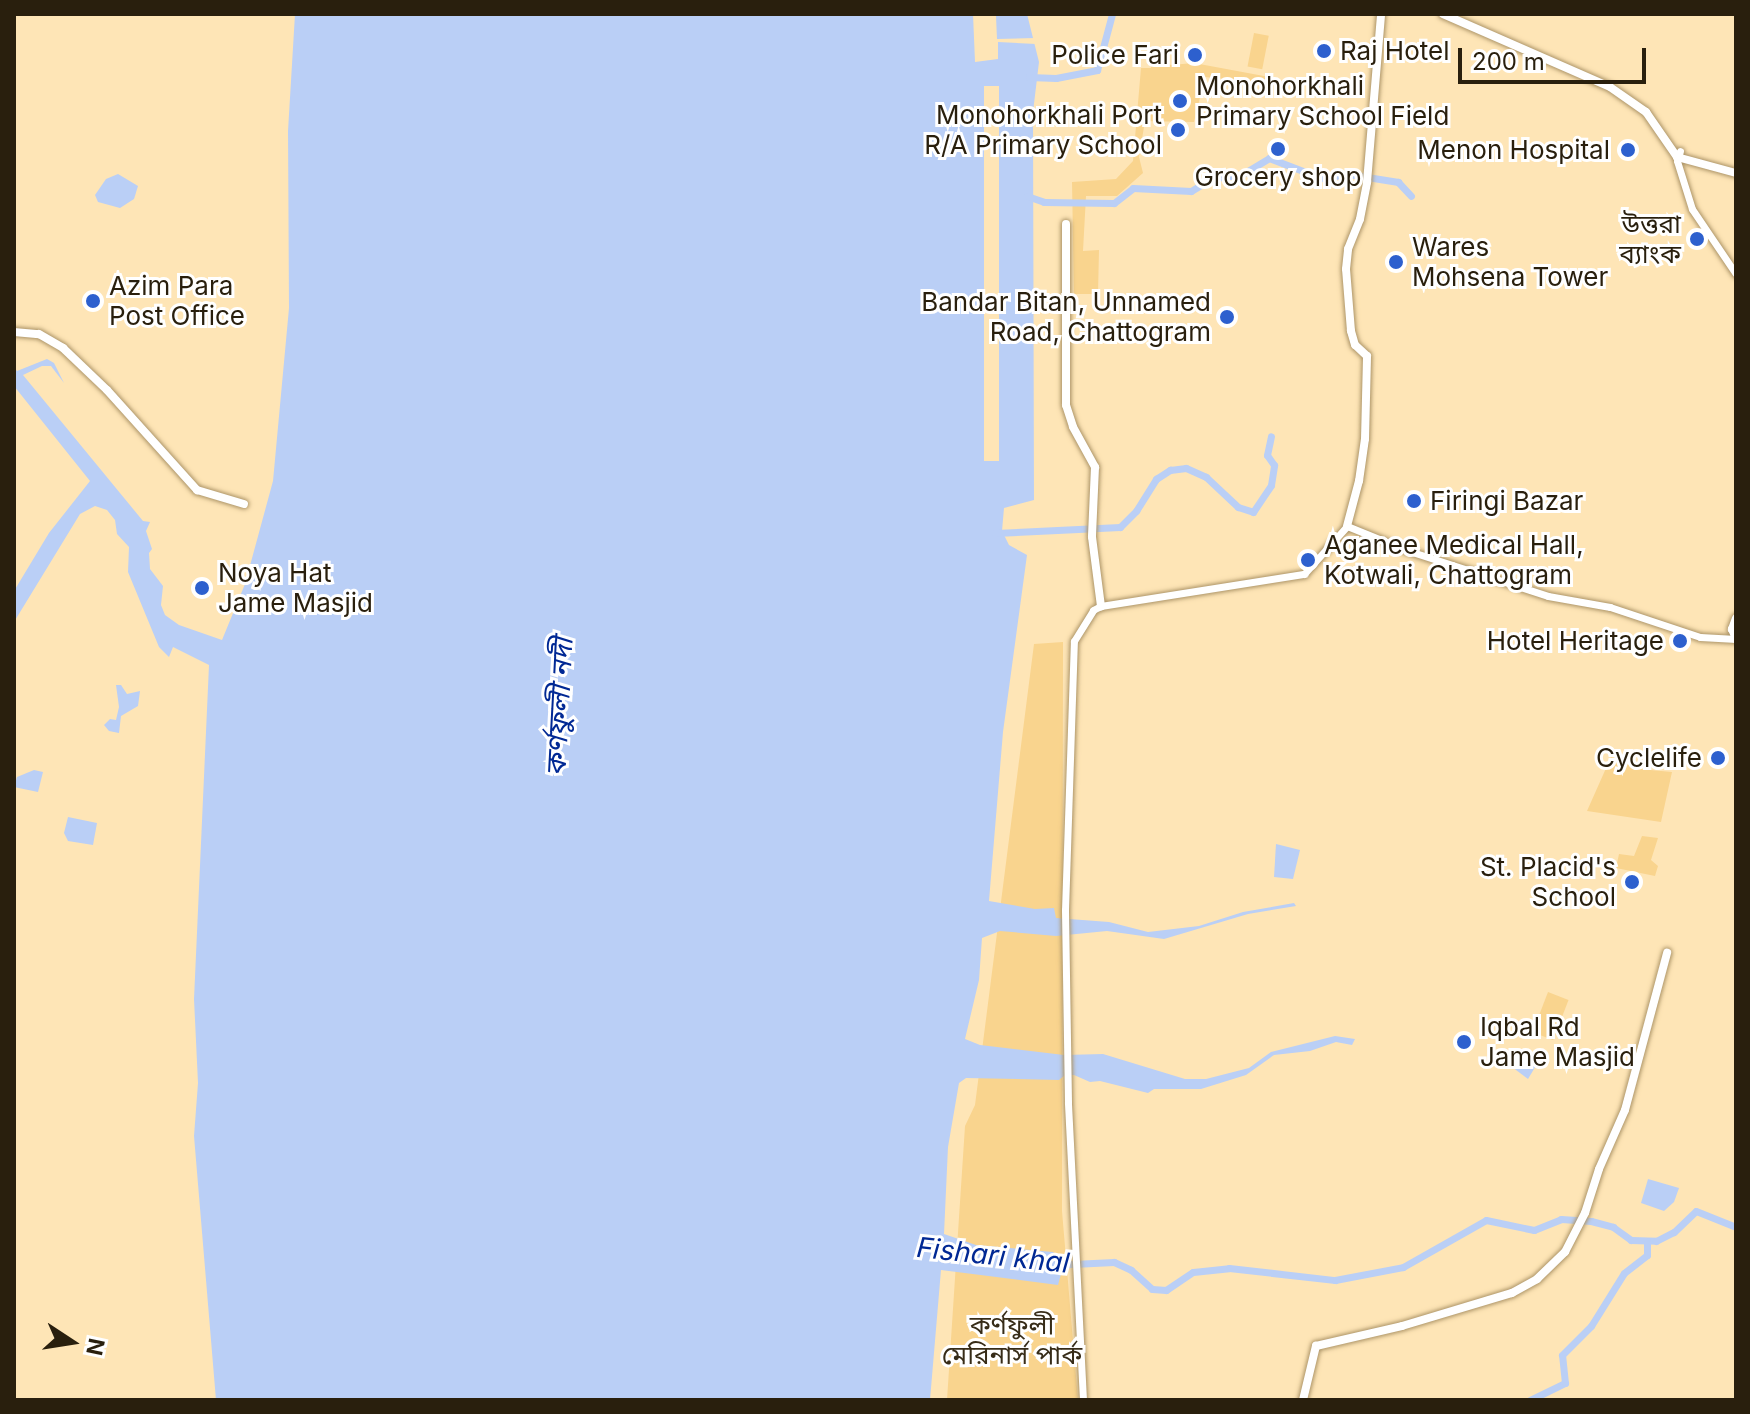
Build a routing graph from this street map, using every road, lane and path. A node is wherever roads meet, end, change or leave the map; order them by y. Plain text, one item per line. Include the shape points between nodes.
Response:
1 (1381, 14) edge
2 (1443, 14) edge
3 (1452, 14) edge
4 (1679, 154) junction
5 (1736, 171) edge
6 (1066, 224) dead end
7 (1736, 274) edge
8 (14, 332) edge
9 (244, 504) dead end
10 (1347, 526) junction
11 (1101, 606) junction
12 (1736, 618) edge
13 (1736, 639) edge
14 (1667, 953) dead end
15 (1083, 1400) edge
16 (1303, 1400) edge

1 - 10 main road via 1367,178 1346,269 1351,331 1355,345 1367,356 1365,439
2 - 4 main road via 1615,90 1646,112
3 - 4 main road via 1611,84 1645,105
4 - 5 main road
4 - 7 street via 1692,209
6 - 11 main road via 1066,405 1095,467 1091,521
8 - 9 main road via 39,334 63,348 197,490
10 - 11 street via 1304,574
10 - 13 street via 1548,596 1610,607 1700,637
11 - 15 street via 1082,623 1074,641 1065,910 1068,1102
12 - 13 main road
14 - 16 main road via 1625,1110 1565,1252 1537,1279 1512,1293 1316,1346

